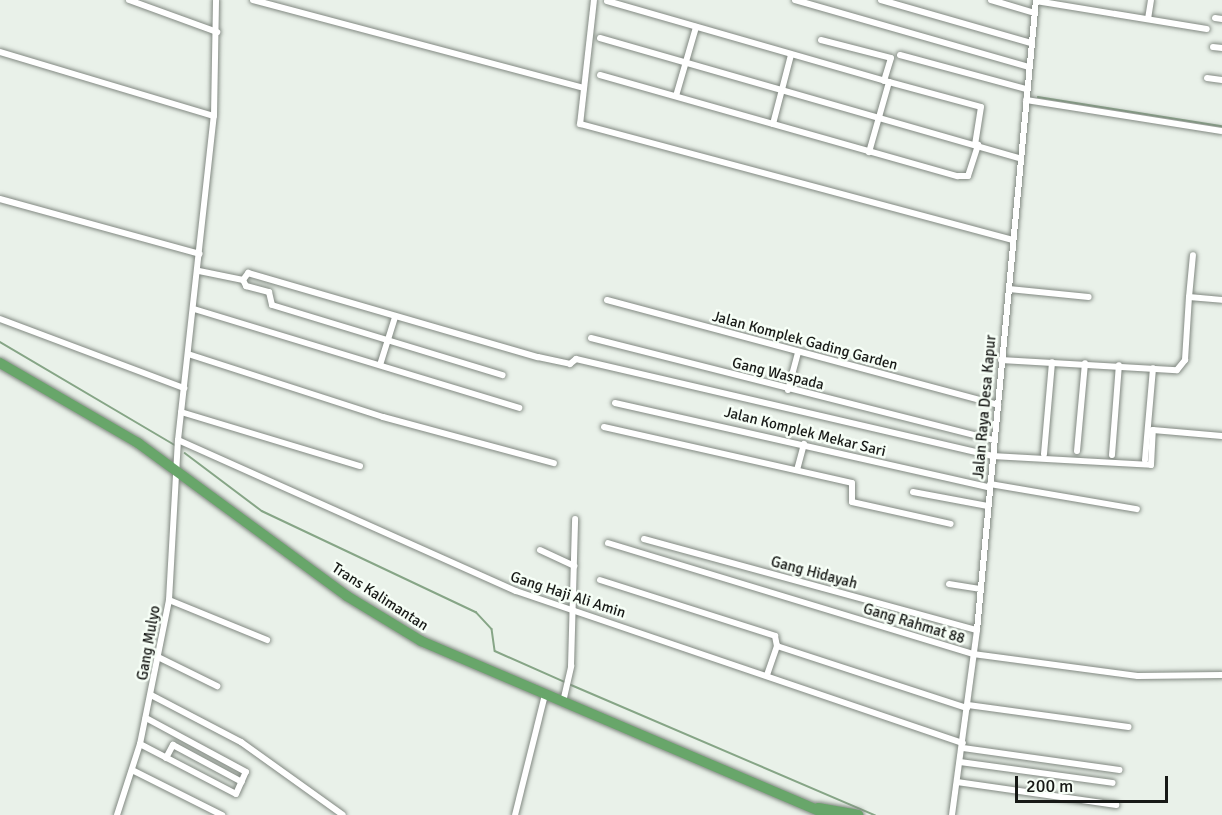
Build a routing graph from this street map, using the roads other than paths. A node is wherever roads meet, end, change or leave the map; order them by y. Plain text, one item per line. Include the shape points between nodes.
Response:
1 (129, 0) edge
2 (216, 0) edge
3 (253, 0) edge
4 (594, 0) edge
5 (795, 0) edge
6 (882, 0) edge
7 (991, 0) edge
8 (1151, 0) edge
9 (607, 1) edge
10 (1036, 1) edge
11 (1035, 13) junction
12 (1148, 19) junction
13 (696, 27) junction
14 (1207, 29) dead end
15 (217, 32) junction
16 (600, 39) dead end
17 (821, 40) dead end
18 (1031, 44) junction
19 (1213, 46) dead end
20 (1222, 48) edge
21 (0, 52) edge
22 (791, 55) junction
23 (900, 55) dead end
24 (686, 62) junction
25 (1028, 67) junction
26 (600, 75) dead end
27 (1207, 78) dead end
28 (1222, 80) edge
29 (887, 81) junction
30 (584, 87) junction
31 (782, 89) junction
32 (1026, 89) junction
33 (676, 96) junction
34 (1026, 100) junction
35 (214, 117) junction
36 (880, 118) junction
37 (773, 124) junction
38 (1222, 131) edge
39 (977, 145) junction
40 (869, 152) junction
41 (1019, 159) junction
42 (0, 199) edge
43 (1013, 240) junction
44 (200, 254) junction
45 (1193, 255) dead end
46 (199, 271) junction
47 (243, 280) junction
48 (1009, 288) junction
49 (1089, 297) dead end
50 (1190, 297) junction
51 (607, 300) dead end
52 (1222, 300) edge
53 (194, 309) junction
54 (395, 317) junction
55 (0, 319) edge
56 (591, 338) dead end
57 (387, 340) junction
58 (798, 352) junction
59 (188, 354) junction
60 (1001, 360) junction
61 (1052, 362) junction
62 (0, 363) edge
63 (1085, 363) junction
64 (380, 364) junction
65 (1119, 365) junction
66 (1153, 368) junction
67 (503, 375) dead end
68 (184, 388) junction
69 (788, 390) junction
70 (615, 403) dead end
71 (998, 405) junction
72 (519, 408) dead end
73 (181, 412) junction
74 (604, 428) dead end
75 (1222, 436) edge
76 (994, 440) junction
77 (804, 444) junction
78 (177, 445) junction
79 (1077, 451) dead end
80 (1044, 454) dead end
81 (1112, 455) dead end
82 (992, 456) junction
83 (1145, 460) dead end
84 (554, 463) dead end
85 (360, 466) dead end
86 (797, 470) junction
87 (175, 471) junction
88 (989, 486) junction
89 (913, 492) dead end
90 (988, 506) junction
91 (1137, 509) dead end
92 (575, 519) dead end
93 (951, 524) dead end
94 (644, 539) dead end
95 (608, 543) dead end
96 (540, 550) dead end
97 (574, 566) junction
98 (600, 580) dead end
99 (949, 584) dead end
100 (980, 589) junction
101 (169, 600) junction
102 (572, 610) junction
103 (977, 630) junction
104 (267, 640) dead end
105 (777, 646) junction
106 (973, 654) junction
107 (160, 658) junction
108 (767, 675) junction
109 (1222, 675) edge
110 (217, 686) dead end
111 (151, 695) junction
112 (545, 695) junction
113 (562, 702) junction
114 (967, 707) junction
115 (146, 717) junction
116 (1129, 728) dead end
117 (140, 744) junction
118 (963, 746) junction
119 (166, 758) junction
120 (960, 762) junction
121 (132, 770) junction
122 (1119, 770) dead end
123 (242, 782) junction
124 (957, 782) junction
125 (1113, 783) dead end
126 (1116, 805) dead end
127 (812, 807) junction
128 (117, 815) edge
129 (222, 815) edge
130 (343, 815) edge
131 (514, 815) edge
132 (828, 815) edge
133 (858, 815) edge
134 (952, 815) edge

1 - 15 street
2 - 15 street, Gang Mulyo
3 - 30 street
4 - 30 street
5 - 25 street
6 - 18 street
7 - 11 street
8 - 12 street
9 - 13 street
10 - 11 street, Jalan Raya Desa Kapur
10 - 12 street
11 - 18 street, Jalan Raya Desa Kapur
12 - 14 street
13 - 22 street
13 - 24 street
15 - 35 street, Gang Mulyo
16 - 24 street
17 - 29 street via 891,58
18 - 25 street, Jalan Raya Desa Kapur
19 - 20 street
21 - 35 street via 140,98
22 - 29 street
22 - 31 street
23 - 32 street
24 - 31 street
24 - 33 street
25 - 32 street, Jalan Raya Desa Kapur
26 - 33 street
27 - 28 street
29 - 36 street
29 - 39 street via 981,107
30 - 43 street via 580,124
31 - 36 street
31 - 37 street
32 - 34 street, Jalan Raya Desa Kapur
33 - 37 street
34 - 38 street
34 - 41 street, Jalan Raya Desa Kapur
35 - 44 street, Gang Mulyo
36 - 39 street
36 - 40 street
37 - 40 street
39 - 40 street via 966,177
39 - 41 street
41 - 43 street, Jalan Raya Desa Kapur
42 - 44 street
43 - 48 street, Jalan Raya Desa Kapur
44 - 46 street, Gang Mulyo
45 - 50 street
46 - 47 street
46 - 53 street, Gang Mulyo
47 - 54 street via 248,273
47 - 57 street via 246,286 269,292 272,305
48 - 49 street
48 - 60 street, Jalan Raya Desa Kapur
50 - 52 street
50 - 66 street via 1184,365 1177,370
51 - 58 street, Jalan Komplek Gading Garden
53 - 59 street, Gang Mulyo
53 - 64 street
54 - 57 street
54 - 82 street via 538,357 570,364 576,359
55 - 68 street
56 - 69 street, Gang Waspada
57 - 64 street
57 - 67 street
58 - 69 street
58 - 71 street, Jalan Komplek Gading Garden
59 - 68 street, Gang Mulyo
59 - 84 street via 405,423
60 - 61 street
60 - 71 street, Jalan Raya Desa Kapur
61 - 63 street
61 - 80 street
62 - 87 highway, Trans Kalimantan via 116,429
63 - 65 street
63 - 79 street
64 - 72 street
65 - 66 street
65 - 81 street
66 - 83 street
68 - 73 street, Gang Mulyo
69 - 76 street, Gang Waspada
70 - 77 street, Jalan Komplek Mekar Sari
71 - 76 street, Jalan Raya Desa Kapur
73 - 78 street, Gang Mulyo
73 - 85 street
74 - 86 street
75 - 82 street via 1153,430 1151,465
76 - 82 street, Jalan Raya Desa Kapur
77 - 86 street
77 - 88 street, Jalan Komplek Mekar Sari
78 - 87 street, Gang Mulyo
78 - 102 street, Gang Haji Ali Amin via 495,583
82 - 88 street, Jalan Raya Desa Kapur
86 - 93 street via 852,483 852,502
87 - 101 street, Gang Mulyo
87 - 112 highway, Trans Kalimantan via 388,623
88 - 90 street, Jalan Raya Desa Kapur
88 - 91 street, Jalan Komplek Mekar Sari
89 - 90 street
90 - 100 street, Jalan Raya Desa Kapur
92 - 97 street
94 - 103 street, Gang Hidayah
95 - 106 street, Gang Rahmat 88
96 - 97 street
97 - 102 street
98 - 105 street via 775,636
99 - 100 street
100 - 103 street, Jalan Raya Desa Kapur
101 - 104 street
101 - 107 street, Gang Mulyo
102 - 108 street, Gang Haji Ali Amin
102 - 113 street via 568,684
103 - 106 street, Jalan Raya Desa Kapur
105 - 108 street
105 - 114 street
106 - 109 street, Gang Rahmat 88 via 1138,676
106 - 114 street, Jalan Raya Desa Kapur
107 - 110 street
107 - 111 street, Gang Mulyo
108 - 118 street, Gang Haji Ali Amin
111 - 115 street, Gang Mulyo
111 - 130 street via 241,742
112 - 113 highway, Trans Kalimantan
112 - 131 street
113 - 127 highway, Trans Kalimantan
114 - 116 street
114 - 118 street, Jalan Raya Desa Kapur
115 - 117 street, Gang Mulyo
115 - 123 street via 245,770
117 - 119 street
117 - 121 street, Gang Mulyo
118 - 120 street, Jalan Raya Desa Kapur
118 - 122 street, Gang Haji Ali Amin
119 - 123 street via 236,794
119 - 123 street via 173,745
120 - 124 street, Jalan Raya Desa Kapur
120 - 125 street
121 - 128 street, Gang Mulyo
121 - 129 street
124 - 126 street
124 - 134 street, Jalan Raya Desa Kapur
127 - 132 highway, Trans Kalimantan
127 - 133 highway, Trans Kalimantan

